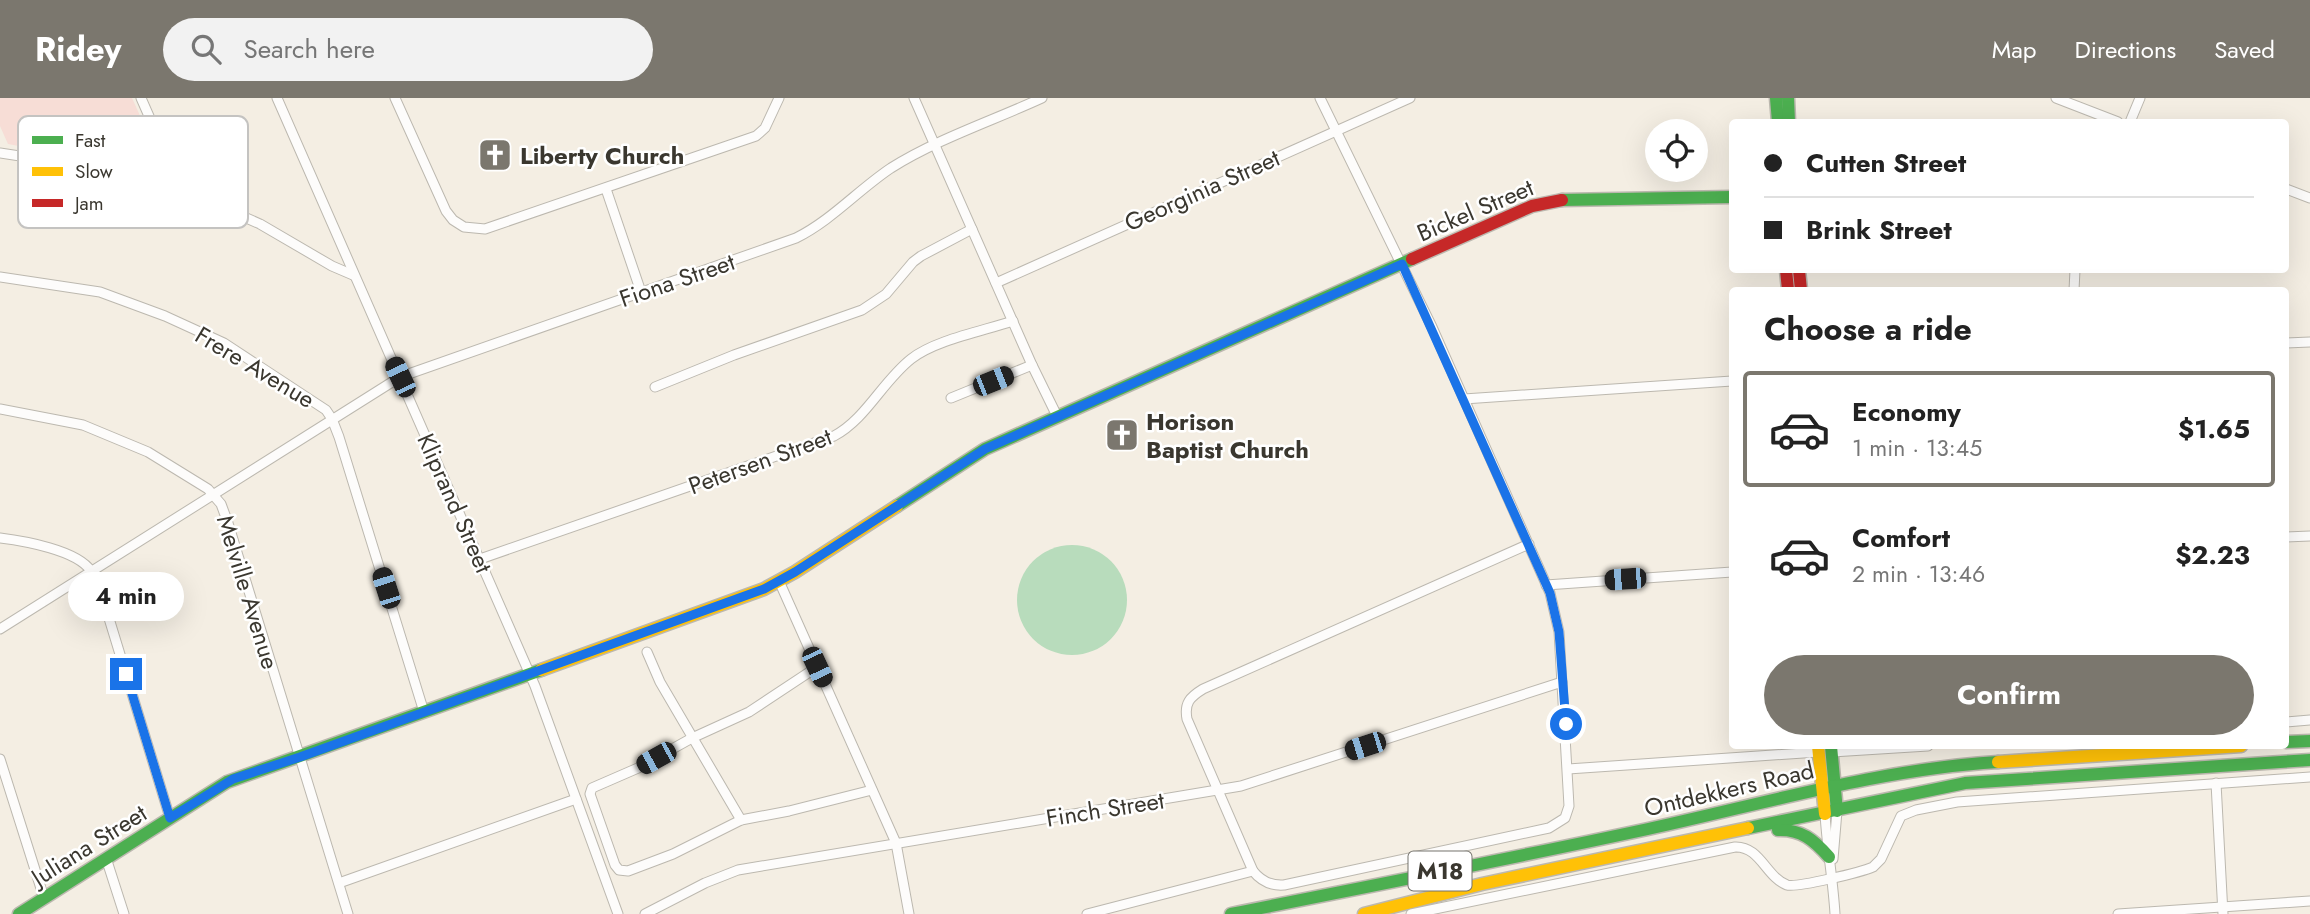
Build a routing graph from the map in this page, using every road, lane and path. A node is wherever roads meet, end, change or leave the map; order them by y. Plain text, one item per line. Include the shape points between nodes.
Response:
1 (141, 98) edge
2 (277, 98) edge
3 (395, 98) edge
4 (779, 98) edge
5 (914, 98) edge
6 (1042, 98) edge
7 (1320, 98) edge
8 (1410, 98) edge
9 (1776, 98) edge
10 (1788, 98) edge
11 (2056, 98) edge
12 (2140, 98) edge
13 (149, 116) edge
14 (1778, 119) edge
15 (1789, 119) edge
16 (2110, 119) edge
17 (2131, 119) edge
18 (1337, 131) junction
19 (935, 145) junction
20 (0, 153) edge
21 (18, 155) edge
22 (606, 189) junction
23 (2289, 189) edge
24 (1729, 197) edge
25 (2310, 198) edge
26 (248, 219) edge
27 (972, 229) junction
28 (1402, 264) junction
29 (353, 275) junction
30 (0, 277) edge
31 (996, 283) junction
32 (641, 292) junction
33 (1013, 321) junction
34 (2310, 342) edge
35 (2289, 343) edge
36 (1032, 365) junction
37 (400, 377) junction
38 (1729, 381) edge
39 (655, 387) dead end
40 (951, 398) dead end
41 (1464, 399) junction
42 (0, 410) edge
43 (1057, 416) junction
44 (332, 419) junction
45 (213, 494) junction
46 (2310, 536) edge
47 (2289, 537) edge
48 (0, 538) edge
49 (1529, 544) junction
50 (480, 559) junction
51 (92, 572) junction
52 (1729, 572) edge
53 (779, 581) junction
54 (1546, 585) junction
55 (0, 629) edge
56 (647, 652) dead end
57 (817, 667) junction
58 (529, 674) junction
59 (1562, 682) junction
60 (424, 712) junction
61 (2310, 720) edge
62 (2289, 722) edge
63 (692, 738) junction
64 (2310, 741) edge
65 (2289, 743) edge
66 (1818, 749) edge
67 (1831, 749) edge
68 (2195, 749) edge
69 (300, 757) junction
70 (0, 760) edge
71 (2310, 760) edge
72 (1568, 769) junction
73 (2310, 777) edge
74 (2216, 783) junction
75 (1828, 788) junction
76 (872, 790) junction
77 (1219, 790) junction
78 (576, 799) junction
79 (1831, 813) junction
80 (170, 818) junction
81 (741, 820) junction
82 (1728, 833) junction
83 (895, 843) junction
84 (106, 858) junction
85 (1831, 867) junction
86 (1253, 871) junction
87 (339, 883) junction
88 (44, 898) junction
89 (2310, 901) edge
90 (2223, 910) edge
91 (19, 914) edge
92 (124, 914) edge
93 (348, 914) edge
94 (618, 914) edge
95 (645, 914) edge
96 (909, 914) edge
97 (1087, 914) edge
98 (1231, 914) edge
99 (1364, 914) edge
100 (1411, 914) edge
101 (1835, 914) edge
102 (2118, 914) edge

1 - 13 street
2 - 29 street, Kliprand Street
3 - 22 street via 445,209 464,227 485,229
4 - 22 street via 765,128 756,136
5 - 19 street
6 - 19 street, Fiona Street
7 - 18 street
8 - 18 street, Georginia Street
9 - 14 main road
10 - 15 main road
11 - 16 street
12 - 17 street
18 - 28 street
18 - 31 street, Georginia Street
19 - 27 street
19 - 32 street, Fiona Street via 891,168 821,224 796,238
20 - 21 street
22 - 32 street
23 - 25 street
24 - 28 main road, Bickel Street via 1551,201
26 - 29 street
27 - 31 street
27 - 39 street via 921,256 886,294 862,310
28 - 41 street
28 - 43 main road, Bickel Street
29 - 37 street, Kliprand Street
30 - 44 street, Frere Avenue via 100,292 165,316 224,343 316,402
31 - 33 street
32 - 37 street, Fiona Street
33 - 36 street
33 - 50 street, Petersen Street via 911,359 850,426 834,436
34 - 35 street
36 - 40 street
36 - 43 street
37 - 44 street, Fiona Street
37 - 50 street, Kliprand Street
38 - 41 street
41 - 49 street
42 - 45 street, Melville Avenue via 61,420 114,436 168,462
43 - 53 main road, Juliana Street via 973,456
44 - 45 street, Fiona Street
44 - 60 street, Frere Avenue
45 - 51 street, Fiona Street
45 - 69 street, Melville Avenue via 228,523
46 - 47 street
48 - 51 street via 61,552 80,560
49 - 54 street
49 - 77 street via 1193,695 1185,707 1187,719
50 - 58 street, Kliprand Street
51 - 55 street, Fiona Street
51 - 80 street
52 - 54 street
53 - 57 street
53 - 58 main road, Juliana Street
54 - 59 street via 1559,632
56 - 63 street
57 - 63 street via 749,712
57 - 76 street
58 - 60 main road, Juliana Street
58 - 78 street, Kliprand Street
59 - 72 street
59 - 77 street, Finch Street
60 - 69 main road, Juliana Street
61 - 62 street
63 - 81 street
63 - 81 street via 593,788 590,794 615,865 628,871
64 - 65 main road
66 - 72 street, Ontdekkers Road
66 - 75 main road
67 - 75 main road
68 - 75 main road, Ontdekkers Road / M18 via 1963,764
69 - 80 main road, Juliana Street via 233,779
69 - 87 street, Melville Avenue
70 - 88 street
71 - 79 main road, Ontdekkers Road / M18 via 1965,783
72 - 86 street via 1569,806 1564,818 1549,828 1284,885 1265,882
73 - 74 street
74 - 85 street via 2007,798 1916,810 1898,819 1877,865 1868,870
74 - 90 street
75 - 79 main road
75 - 98 main road, Ontdekkers Road / M18
76 - 81 street
76 - 83 street
77 - 83 street, Finch Street
77 - 86 street
78 - 87 street
78 - 94 street, Kliprand Street
79 - 82 main road, Ontdekkers Road / M18
79 - 85 street
80 - 84 main road, Juliana Street
82 - 85 main road via 1796,830 1811,837
82 - 99 main road, Ontdekkers Road / M18 via 1482,884
83 - 95 street, Finch Street via 738,870
83 - 96 street
84 - 88 main road, Juliana Street
84 - 92 street
85 - 100 street via 1800,885 1787,885 1749,850 1735,847
85 - 101 street
86 - 97 street
87 - 93 street, Melville Avenue
88 - 91 main road, Juliana Street
89 - 90 street
90 - 102 street

